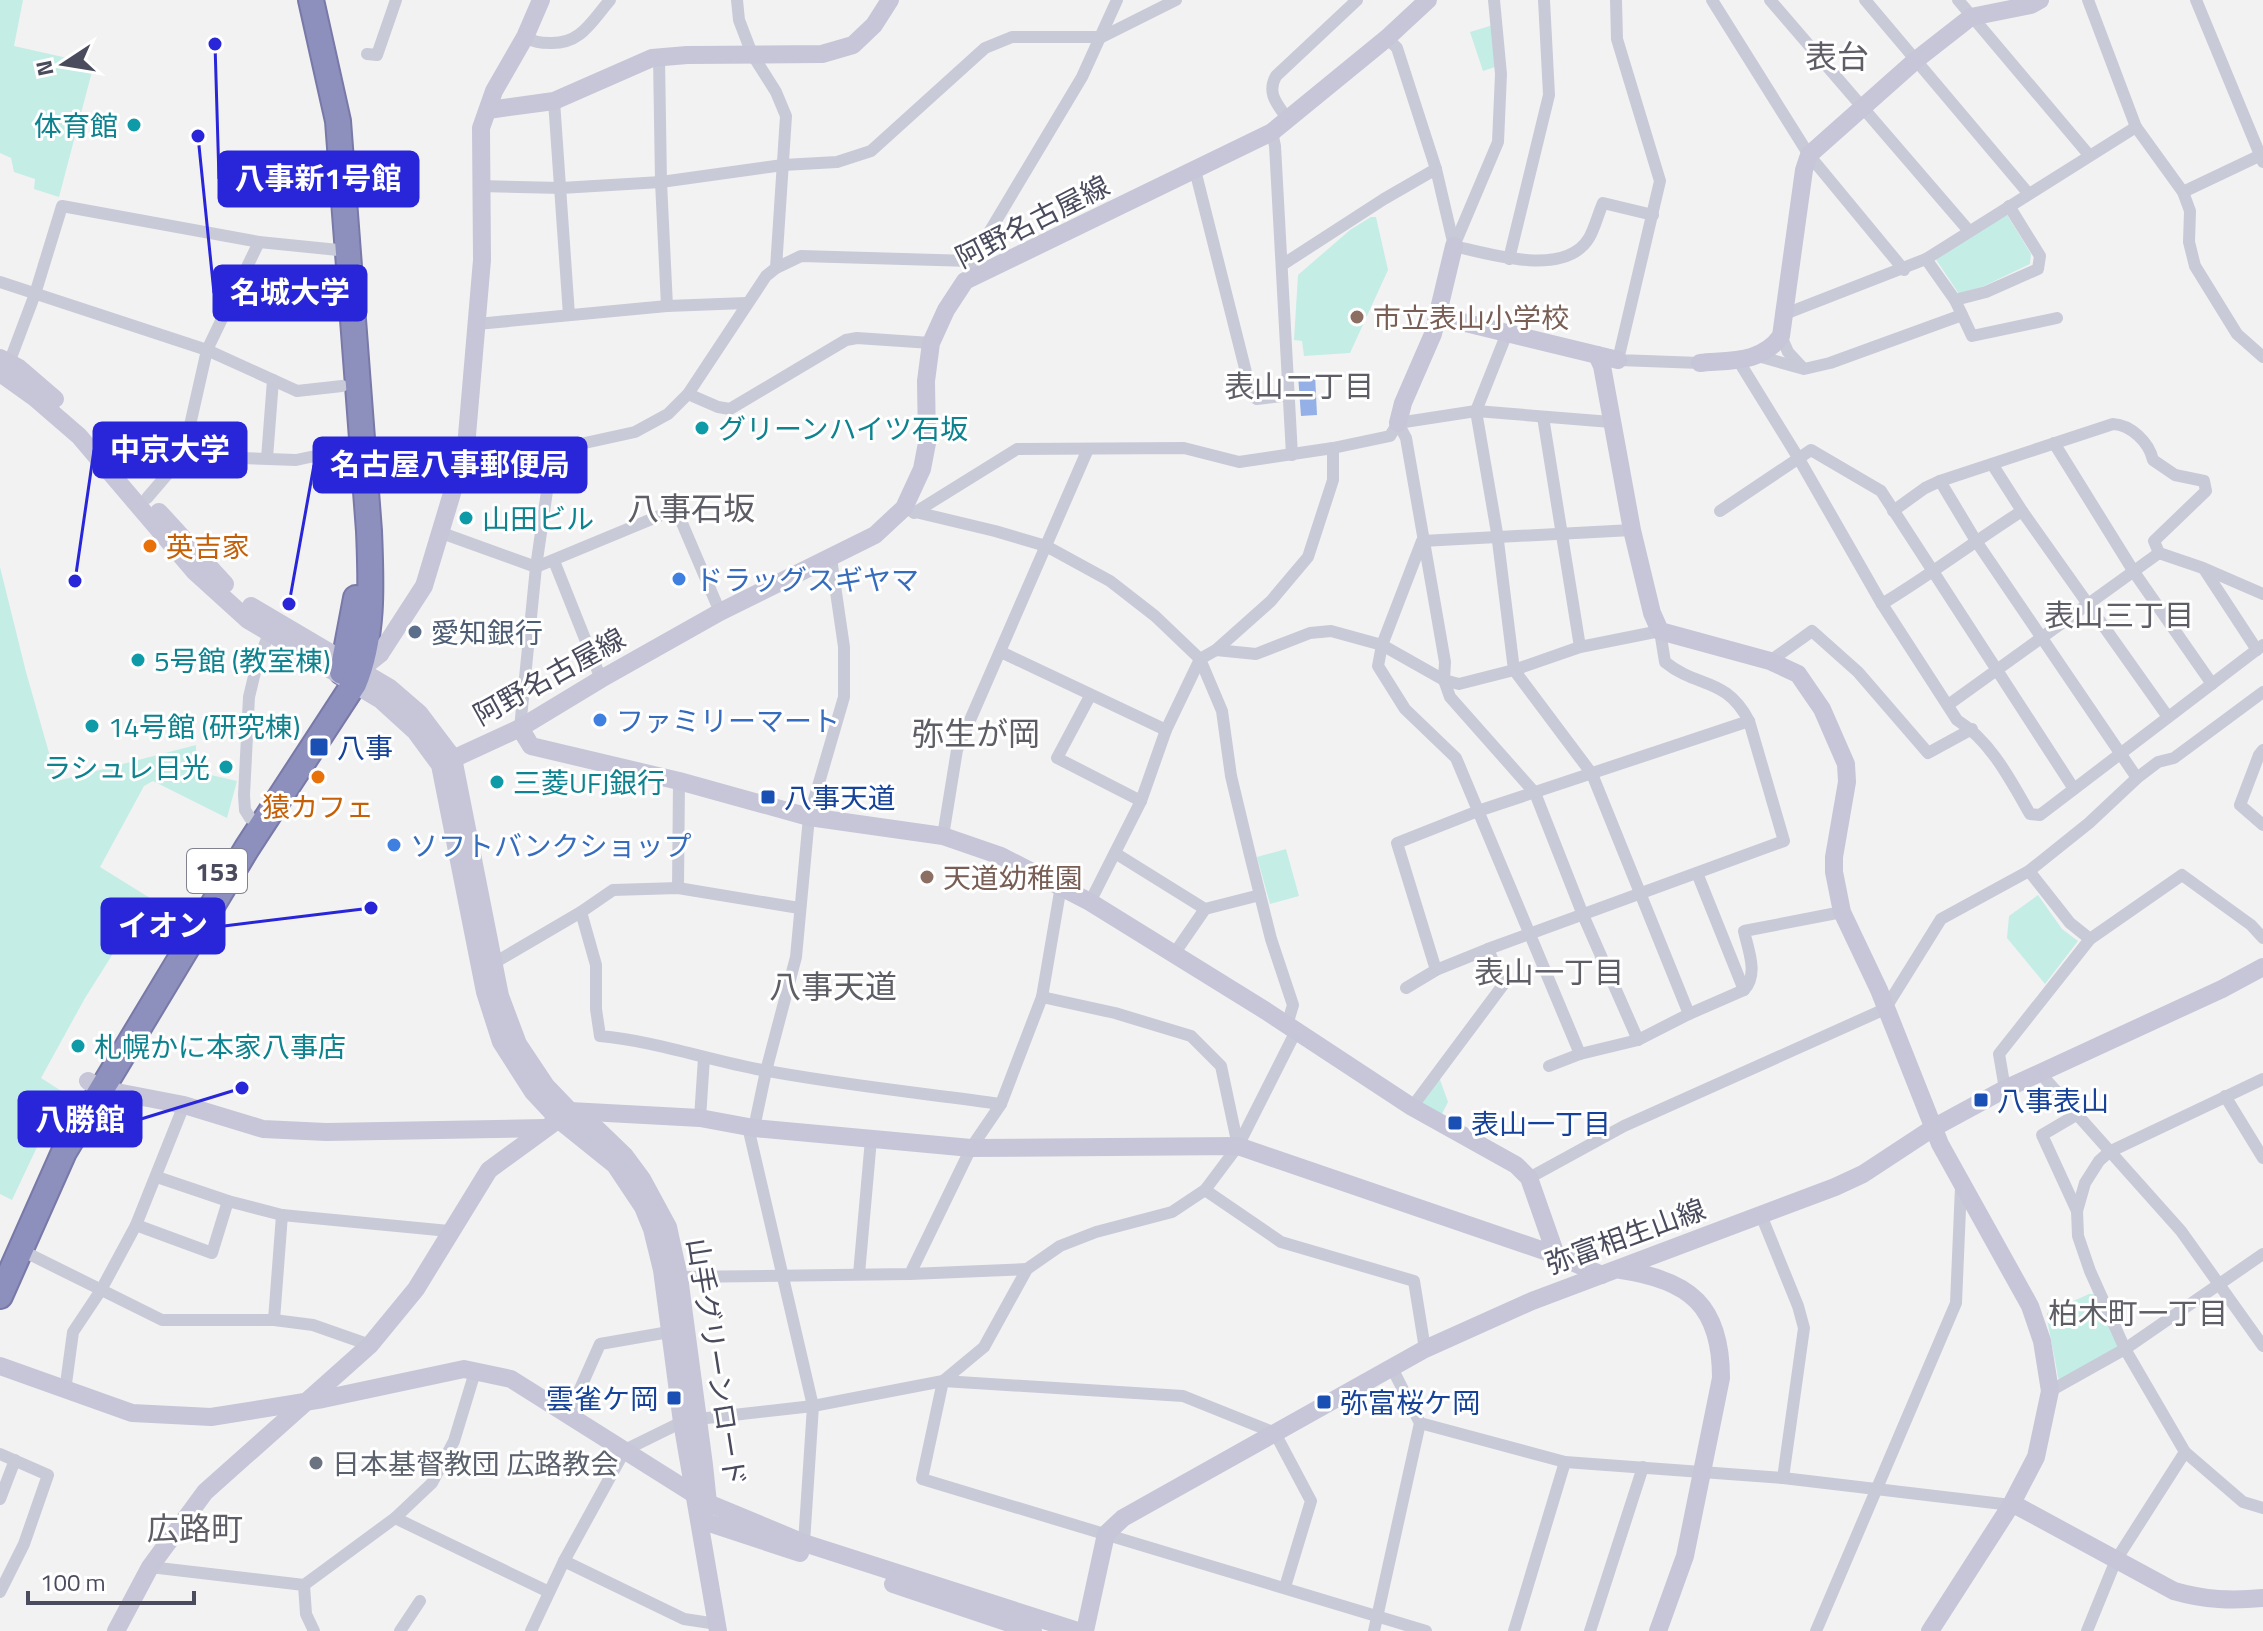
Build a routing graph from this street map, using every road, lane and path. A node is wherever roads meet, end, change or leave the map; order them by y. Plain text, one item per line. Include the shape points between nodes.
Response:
1 (295, 0) edge
2 (311, 0) edge
3 (396, 0) edge
4 (541, 0) edge
5 (610, 0) edge
6 (737, 0) edge
7 (890, 0) edge
8 (1117, 0) edge
9 (1176, 0) edge
10 (1357, 0) edge
11 (1428, 0) edge
12 (1494, 0) edge
13 (1544, 0) edge
14 (1616, 0) edge
15 (1712, 0) edge
16 (1770, 0) edge
17 (1865, 0) edge
18 (1958, 0) edge
19 (2040, 0) edge
20 (2196, 0) edge
21 (2092, 1) edge
22 (1971, 17) junction
23 (525, 37) junction
24 (1102, 37) junction
25 (1387, 38) junction
26 (367, 54) dead end
27 (752, 54) junction
28 (659, 58) junction
29 (1916, 60) junction
30 (554, 101) junction
31 (1862, 107) junction
32 (488, 110) junction
33 (1289, 121) junction
34 (2136, 127) junction
35 (1272, 132) junction
36 (1809, 155) junction
37 (2089, 155) junction
38 (2262, 157) edge
39 (783, 165) junction
40 (1436, 169) junction
41 (1195, 170) junction
42 (661, 182) junction
43 (479, 186) junction
44 (561, 188) junction
45 (2183, 192) junction
46 (2028, 193) junction
47 (2009, 206) junction
48 (1653, 215) junction
49 (1969, 231) junction
50 (259, 242) junction
51 (1454, 246) junction
52 (339, 251) junction
53 (1509, 259) junction
54 (1926, 259) junction
55 (971, 261) junction
56 (1282, 265) junction
57 (776, 268) junction
58 (1904, 270) junction
59 (965, 281) junction
60 (0, 282) edge
61 (35, 294) junction
62 (1955, 300) junction
63 (746, 303) junction
64 (667, 306) junction
65 (1785, 314) junction
66 (569, 315) junction
67 (1962, 315) junction
68 (1437, 316) junction
69 (2057, 318) dead end
70 (477, 324) junction
71 (1507, 333) junction
72 (1781, 336) junction
73 (931, 343) junction
74 (207, 350) junction
75 (1597, 355) junction
76 (1758, 356) junction
77 (2263, 357) edge
78 (1618, 360) junction
79 (1738, 360) junction
80 (1700, 363) joint
81 (3, 365) edge
82 (1804, 369) junction
83 (273, 380) junction
84 (342, 386) junction
85 (688, 394) junction
86 (1289, 395) junction
87 (1476, 411) junction
88 (1543, 417) junction
89 (1611, 422) junction
90 (1398, 423) junction
91 (2054, 443) junction
92 (466, 447) junction
93 (1333, 448) junction
94 (1088, 449) junction
95 (553, 450) junction
96 (1292, 455) junction
97 (183, 456) junction
98 (315, 456) dead end
99 (267, 458) junction
100 (1799, 459) junction
101 (1992, 464) junction
102 (1940, 481) junction
103 (147, 498) junction
104 (909, 510) junction
105 (1720, 511) dead end
106 (1893, 511) junction
107 (2022, 511) junction
108 (1632, 530) junction
109 (439, 532) junction
110 (1563, 533) junction
111 (1498, 537) junction
112 (1422, 541) junction
113 (1976, 541) junction
114 (1046, 546) junction
115 (2159, 553) junction
116 (831, 558) junction
117 (554, 561) junction
118 (536, 567) junction
119 (2203, 568) junction
120 (2134, 572) junction
121 (1933, 573) junction
122 (2263, 594) edge
123 (1882, 604) junction
124 (2089, 604) junction
125 (720, 612) junction
126 (1660, 631) junction
127 (269, 633) junction
128 (2043, 637) junction
129 (1382, 645) junction
130 (1580, 647) junction
131 (2260, 647) edge
132 (1216, 650) junction
133 (1001, 652) junction
134 (1200, 659) junction
135 (1770, 661) junction
136 (1514, 670) junction
137 (1997, 670) junction
138 (350, 673) junction
139 (601, 679) junction
140 (1444, 680) junction
141 (2212, 684) junction
142 (2263, 692) edge
143 (1090, 696) junction
144 (1948, 705) junction
145 (2168, 717) junction
146 (1749, 721) junction
147 (520, 728) junction
148 (1972, 729) junction
149 (1166, 730) junction
150 (2263, 750) edge
151 (2120, 754) junction
152 (447, 762) junction
153 (1592, 774) junction
154 (2137, 778) junction
155 (679, 781) junction
156 (2074, 789) junction
157 (1535, 793) junction
158 (1141, 801) junction
159 (1478, 811) junction
160 (809, 817) junction
161 (250, 818) junction
162 (2263, 825) edge
163 (943, 836) junction
164 (1115, 853) junction
165 (2029, 871) junction
166 (1697, 873) junction
167 (1061, 886) junction
168 (678, 888) junction
169 (1640, 893) junction
170 (1260, 895) junction
171 (1090, 902) junction
172 (799, 908) junction
173 (1205, 909) junction
174 (581, 912) junction
175 (1842, 912) junction
176 (1583, 915) junction
177 (1529, 934) junction
178 (2263, 938) edge
179 (2090, 939) junction
180 (1488, 949) junction
181 (1174, 954) junction
182 (494, 963) junction
183 (2263, 967) edge
184 (1436, 970) junction
185 (1406, 988) dead end
186 (1744, 990) junction
187 (1042, 997) junction
188 (1885, 1009) junction
189 (1689, 1014) junction
190 (1291, 1028) junction
191 (1638, 1040) junction
192 (1580, 1054) junction
193 (704, 1058) junction
194 (1549, 1066) dead end
195 (766, 1071) junction
196 (2040, 1073) junction
197 (2263, 1079) edge
198 (94, 1085) junction
199 (2005, 1089) junction
200 (2225, 1096) junction
201 (1001, 1104) junction
202 (184, 1105) junction
203 (1412, 1107) junction
204 (2076, 1115) junction
205 (700, 1118) junction
206 (558, 1120) junction
207 (751, 1127) junction
208 (1933, 1128) junction
209 (871, 1139) junction
210 (1238, 1146) junction
211 (971, 1148) junction
212 (2109, 1152) junction
213 (2263, 1158) edge
214 (157, 1177) junction
215 (1529, 1178) junction
216 (1961, 1186) junction
217 (1205, 1190) junction
218 (228, 1201) junction
219 (2077, 1211) junction
220 (282, 1215) junction
221 (1761, 1215) junction
222 (136, 1225) junction
223 (449, 1231) junction
224 (10, 1253) edge
225 (2263, 1254) edge
226 (1556, 1255) junction
227 (1027, 1269) junction
228 (1621, 1270) junction
229 (782, 1274) junction
230 (859, 1274) junction
231 (910, 1274) junction
232 (1602, 1275) junction
233 (679, 1277) junction
234 (2219, 1286) junction
235 (101, 1290) junction
236 (0, 1296) edge
237 (274, 1320) junction
238 (669, 1332) junction
239 (370, 1345) junction
240 (2263, 1346) edge
241 (1425, 1349) junction
242 (2125, 1349) junction
243 (0, 1366) edge
244 (1392, 1368) junction
245 (475, 1372) junction
246 (943, 1381) junction
247 (65, 1391) junction
248 (2050, 1391) junction
249 (304, 1402) junction
250 (813, 1406) junction
251 (568, 1416) junction
252 (690, 1421) junction
253 (1420, 1423) junction
254 (1275, 1433) junction
255 (625, 1450) junction
256 (2185, 1452) junction
257 (0, 1454) edge
258 (15, 1460) junction
259 (1565, 1462) junction
260 (1643, 1467) junction
261 (1701, 1474) junction
262 (1783, 1478) junction
263 (1875, 1490) junction
264 (0, 1499) edge
265 (2011, 1505) junction
266 (701, 1507) junction
267 (2263, 1508) edge
268 (395, 1518) junction
269 (1106, 1534) junction
270 (804, 1543) junction
271 (2116, 1560) junction
272 (564, 1561) junction
273 (150, 1567) junction
274 (6, 1570) edge
275 (304, 1585) junction
276 (1285, 1587) junction
277 (0, 1592) edge
278 (549, 1592) junction
279 (2263, 1598) edge
280 (420, 1601) dead end
281 (1378, 1614) junction
282 (718, 1627) edge
283 (116, 1631) edge
284 (314, 1631) edge
285 (400, 1631) edge
286 (531, 1631) edge
287 (1033, 1631) edge
288 (1078, 1631) edge
289 (1085, 1631) edge
290 (1374, 1631) edge
291 (1426, 1631) edge
292 (1514, 1631) edge
293 (1590, 1631) edge
294 (1658, 1631) edge
295 (1816, 1631) edge
296 (1930, 1631) edge
297 (2087, 1631) edge

1 - 52 highway, 153 via 320,107
2 - 52 highway, 153 via 338,121
3 - 26 street via 377,55
4 - 23 street
5 - 23 street via 579,36 566,43 535,43
6 - 27 street
7 - 27 street via 853,45 822,54
8 - 24 street
9 - 24 street
10 - 33 street via 1276,76 1272,96
11 - 25 street, 阿野名古屋線
12 - 51 street via 1501,74 1498,142
13 - 53 street via 1549,95
14 - 48 street via 1617,39 1660,181
15 - 36 street
16 - 31 street
17 - 29 street
18 - 22 street
19 - 22 street
20 - 38 street
21 - 34 street
22 - 29 street
22 - 37 street
23 - 32 street
24 - 39 street via 1012,37 985,48 871,151 837,162
24 - 55 street
25 - 33 street, 阿野名古屋線
25 - 40 street via 1397,48
27 - 28 street
27 - 39 street via 786,116
28 - 30 street
28 - 42 street
29 - 31 street
29 - 46 street
30 - 32 street
30 - 44 street
31 - 36 street
31 - 49 street
32 - 43 street via 481,128
33 - 35 street, 阿野名古屋線
34 - 37 street
34 - 45 street
35 - 41 street, 阿野名古屋線
35 - 56 street
36 - 58 street
36 - 65 street
37 - 46 street
38 - 45 street
39 - 42 street
39 - 57 street
40 - 51 street
40 - 56 street
41 - 59 street, 阿野名古屋線
41 - 86 street via 1252,396
42 - 44 street
42 - 64 street
43 - 44 street
43 - 70 street via 482,260
44 - 66 street
45 - 77 street via 2195,266 2237,334
46 - 47 street
47 - 49 street
47 - 62 street via 2040,256 2038,269
48 - 53 street via 1603,203 1588,240 1576,251 1545,262
48 - 78 street
49 - 54 street
50 - 52 street
50 - 61 street via 62,206
50 - 74 street
51 - 53 street
51 - 68 street
52 - 84 highway, 153
52 - 138 highway, 153 via 372,583
54 - 58 street
54 - 62 street
55 - 57 street via 818,255 801,256
55 - 59 street
56 - 86 street
57 - 63 street
58 - 65 street
59 - 73 street, 阿野名古屋線
60 - 61 street
61 - 74 street
61 - 81 street
62 - 67 street
63 - 64 street
63 - 85 street
64 - 66 street
65 - 72 street
66 - 70 street
67 - 69 street via 1972,336
67 - 82 street
68 - 71 street
68 - 90 street
70 - 92 street
71 - 75 street
71 - 87 street
72 - 76 street
72 - 82 street
73 - 85 street via 846,340 730,409
73 - 104 street, 阿野名古屋線 via 927,443
74 - 83 street
74 - 97 street
75 - 78 street
75 - 89 street
76 - 79 street
76 - 82 street
78 - 80 street
79 - 80 street
79 - 100 street
81 - 103 street via 19,368 87,428
81 - 127 street via 79,436 194,571
83 - 84 street via 297,391
83 - 99 street
84 - 138 highway, 153 via 357,583
85 - 95 street via 668,414 635,432
86 - 96 street
87 - 88 street
87 - 90 street
87 - 111 street
88 - 89 street
88 - 110 street
89 - 108 street
90 - 93 street via 1390,436
90 - 112 street via 1406,438
91 - 101 street
91 - 115 street via 2124,424 2164,468 2204,481 2206,491 2154,541
91 - 120 street
92 - 95 street
92 - 109 street
93 - 96 street
93 - 132 street via 1333,480 1308,557 1271,601
94 - 96 street via 1184,448 1239,462
94 - 104 street via 1017,449
94 - 114 street
95 - 118 street
97 - 99 street
97 - 103 street
98 - 99 street
100 - 105 street
100 - 106 street via 1811,450 1881,491
100 - 123 street
101 - 102 street
101 - 107 street
102 - 106 street
102 - 113 street
103 - 138 street via 204,563 257,611
104 - 114 street
104 - 116 street, 阿野名古屋線
106 - 121 street
107 - 113 street
107 - 124 street
108 - 110 street
108 - 126 street
109 - 118 street
109 - 138 street via 424,586 380,654
110 - 111 street
110 - 130 street
111 - 112 street
111 - 136 street
112 - 129 street
112 - 140 street
113 - 121 street
113 - 128 street
114 - 133 street
114 - 134 street via 1110,581
115 - 119 street
115 - 120 street
116 - 125 street, 阿野名古屋線
116 - 160 street via 844,647 844,697
117 - 118 street
117 - 125 street via 676,509
117 - 139 street
118 - 147 street
119 - 122 street
119 - 131 street
120 - 124 street
120 - 141 street
121 - 123 street
121 - 137 street
123 - 144 street
124 - 128 street
124 - 145 street
125 - 139 street, 阿野名古屋線
126 - 130 street
126 - 135 street
126 - 146 street via 1665,662 1679,673 1721,688 1739,703
127 - 138 street
127 - 161 street via 249,697 244,795
128 - 137 street
128 - 151 street
129 - 132 street via 1331,631 1310,633 1256,654
129 - 140 street
129 - 159 street via 1378,666 1387,683 1405,709 1456,758
130 - 136 street
131 - 141 street
132 - 134 street
133 - 143 street
133 - 163 street via 957,750
134 - 149 street
134 - 170 street via 1222,711 1231,776
135 - 148 street via 1812,631 1858,672 1928,753
135 - 175 street via 1798,674 1822,709 1846,764 1834,857
136 - 140 street via 1459,684
136 - 153 street
137 - 144 street
137 - 156 street
138 - 152 street, 阿野名古屋線 via 390,688 419,713
138 - 161 highway, 153
138 - 198 highway, 153 via 247,848
139 - 147 street, 阿野名古屋線
140 - 157 street via 1450,697
141 - 145 street
142 - 154 street via 2174,758 2158,762
143 - 149 street
143 - 158 street via 1057,758
144 - 148 street via 1957,720
145 - 151 street
146 - 153 street
146 - 166 street via 1784,841
147 - 152 street, 阿野名古屋線
147 - 155 street via 531,746
148 - 156 street via 2030,814 2040,815
149 - 158 street
150 - 162 street via 2240,805
151 - 154 street
151 - 156 street
152 - 182 street, 山手グリーンロード
152 - 206 street, 山手グリーンロード via 492,1017 516,1070
153 - 157 street
153 - 169 street
154 - 165 street
155 - 160 street
155 - 168 street
157 - 159 street
157 - 176 street
158 - 164 street
159 - 177 street
159 - 184 street via 1397,843
160 - 163 street
160 - 172 street
161 - 198 highway, 153
163 - 167 street via 1001,856
164 - 171 street
164 - 173 street
165 - 179 street via 2070,923
165 - 188 street via 1941,919
166 - 169 street
166 - 186 street
167 - 171 street
167 - 187 street
168 - 172 street
168 - 174 street via 613,890
169 - 176 street
169 - 189 street
170 - 173 street
170 - 190 street via 1293,1005
171 - 181 street
172 - 195 street via 796,957
173 - 181 street
174 - 182 street
174 - 193 street via 596,965 600,1036 640,1040
175 - 186 street via 1744,931 1753,973
175 - 188 street
176 - 177 street
176 - 191 street
177 - 180 street
177 - 192 street
178 - 179 street via 2182,875
179 - 199 street via 1999,1054
180 - 184 street
180 - 203 street via 1503,985
181 - 190 street
182 - 206 street, 山手グリーンロード via 507,1020
183 - 196 street, 弥富相生山線
184 - 185 street
186 - 189 street
187 - 201 street
187 - 210 street via 1191,1036 1221,1066
188 - 208 street
188 - 215 street via 1624,1126
189 - 191 street
190 - 203 street
190 - 210 street
191 - 192 street
192 - 194 street
193 - 195 street
193 - 205 street
195 - 201 street
195 - 207 street
196 - 199 street, 弥富相生山線
196 - 204 street
197 - 200 street
198 - 202 street
198 - 224 highway, 153
199 - 208 street, 弥富相生山線
200 - 212 street
200 - 213 street
201 - 211 street
202 - 206 street via 263,1129 291,1131
202 - 214 street
203 - 215 street via 1516,1165
204 - 212 street
204 - 219 street via 2042,1135
205 - 206 street
205 - 207 street
206 - 223 street via 489,1170
206 - 233 street, 山手グリーンロード via 598,1130 625,1156 668,1227
206 - 238 street, 山手グリーンロード via 615,1165 643,1207 662,1270
207 - 209 street
207 - 229 street
208 - 216 street
208 - 221 street, 弥富相生山線 via 1863,1174
209 - 211 street
209 - 230 street
210 - 211 street
210 - 217 street
210 - 226 street
211 - 231 street
212 - 219 street via 2085,1183
212 - 234 street via 2181,1231
214 - 218 street
214 - 222 street
215 - 226 street
216 - 248 street via 2030,1306
216 - 263 street via 1956,1303
217 - 227 street via 1172,1212 1060,1246
217 - 241 street via 1281,1242 1414,1281
218 - 220 street
218 - 222 street via 212,1253
219 - 242 street via 2082,1248
220 - 223 street
220 - 237 street
221 - 228 street, 弥富相生山線
221 - 262 street via 1804,1328
222 - 235 street
223 - 239 street via 416,1289
224 - 235 street
224 - 236 highway, 153
225 - 234 street
226 - 232 street
227 - 231 street
227 - 246 street via 984,1347
228 - 232 street, 弥富相生山線
228 - 261 street via 1690,1292 1711,1320 1721,1353 1721,1378
229 - 230 street
229 - 233 street
229 - 250 street
230 - 231 street
232 - 241 street, 弥富相生山線
233 - 252 street, 山手グリーンロード
234 - 240 street
234 - 242 street
235 - 237 street via 162,1320
235 - 247 street via 73,1332
237 - 239 street via 313,1325
238 - 251 street via 600,1344
238 - 252 street, 山手グリーンロード
239 - 249 street
241 - 244 street, 弥富相生山線
242 - 248 street
242 - 256 street
243 - 247 street
244 - 253 street
244 - 254 street, 弥富相生山線
245 - 249 street via 464,1369
245 - 251 street via 511,1379
245 - 268 street via 454,1441 432,1483
246 - 250 street
246 - 254 street via 1183,1396
246 - 269 street via 922,1479
247 - 249 street via 132,1413 211,1417
248 - 265 street via 2036,1457
249 - 273 street via 205,1492
250 - 252 street
250 - 270 street
251 - 255 street
252 - 255 street
252 - 266 street, 山手グリーンロード
253 - 259 street
253 - 281 street
254 - 269 street, 弥富相生山線 via 1123,1518
254 - 276 street via 1311,1501
255 - 266 street
255 - 272 street
256 - 267 street via 2243,1502
256 - 271 street
257 - 258 street
258 - 264 street
258 - 274 street via 48,1475
259 - 260 street
259 - 292 street
260 - 261 street
260 - 293 street
261 - 262 street
261 - 294 street via 1685,1556
262 - 263 street
263 - 265 street
263 - 295 street
265 - 271 street
265 - 296 street
266 - 270 street, 山手グリーンロード
266 - 282 street
266 - 287 street, 山手グリーンロード
268 - 275 street
268 - 278 street
269 - 276 street
269 - 289 street
270 - 288 street, 山手グリーンロード
271 - 279 street via 2174,1591 2200,1598
271 - 297 street
272 - 278 street
272 - 282 street via 684,1619
273 - 275 street
273 - 283 street
274 - 277 street
275 - 284 street via 306,1614
276 - 281 street
278 - 286 street
280 - 285 street
281 - 290 street
281 - 291 street

